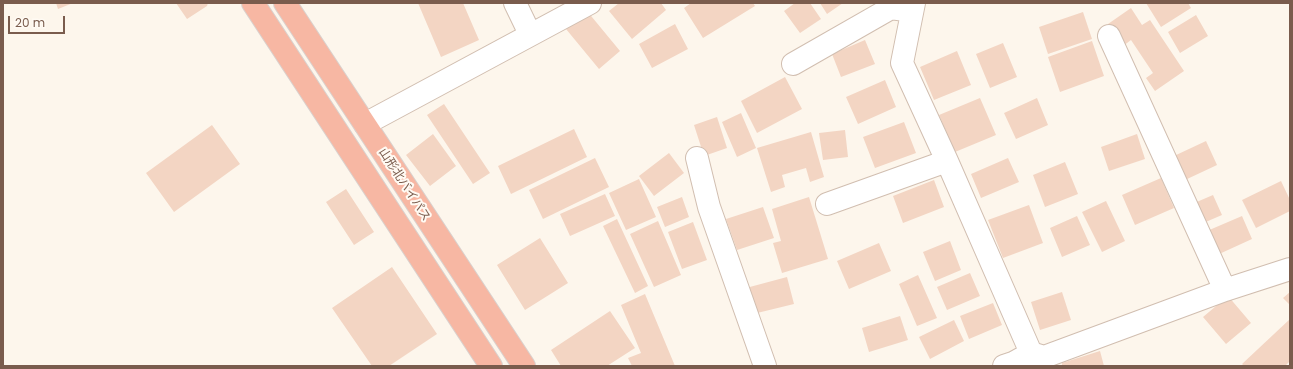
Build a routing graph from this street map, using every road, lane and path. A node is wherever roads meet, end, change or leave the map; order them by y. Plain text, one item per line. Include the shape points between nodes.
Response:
1 (253, 3) edge
2 (285, 3) edge
3 (515, 3) edge
4 (590, 3) edge
5 (913, 7) edge
6 (530, 34) junction
7 (1109, 36) dead end
8 (793, 64) dead end
9 (364, 124) junction
10 (697, 158) dead end
11 (947, 161) junction
12 (826, 204) dead end
13 (1290, 269) edge
14 (1226, 290) junction
15 (1015, 362) edge
16 (491, 366) edge
17 (524, 366) edge
18 (764, 366) edge

1 - 16 highway
2 - 9 highway, 山形北バイパス
3 - 6 lane
4 - 6 lane
5 - 8 lane via 891,8
5 - 11 lane via 902,63
6 - 9 lane
7 - 14 lane
9 - 17 highway, 山形北バイパス
10 - 18 lane via 709,207
11 - 12 lane
11 - 15 lane
13 - 14 lane
14 - 15 lane via 1044,357

